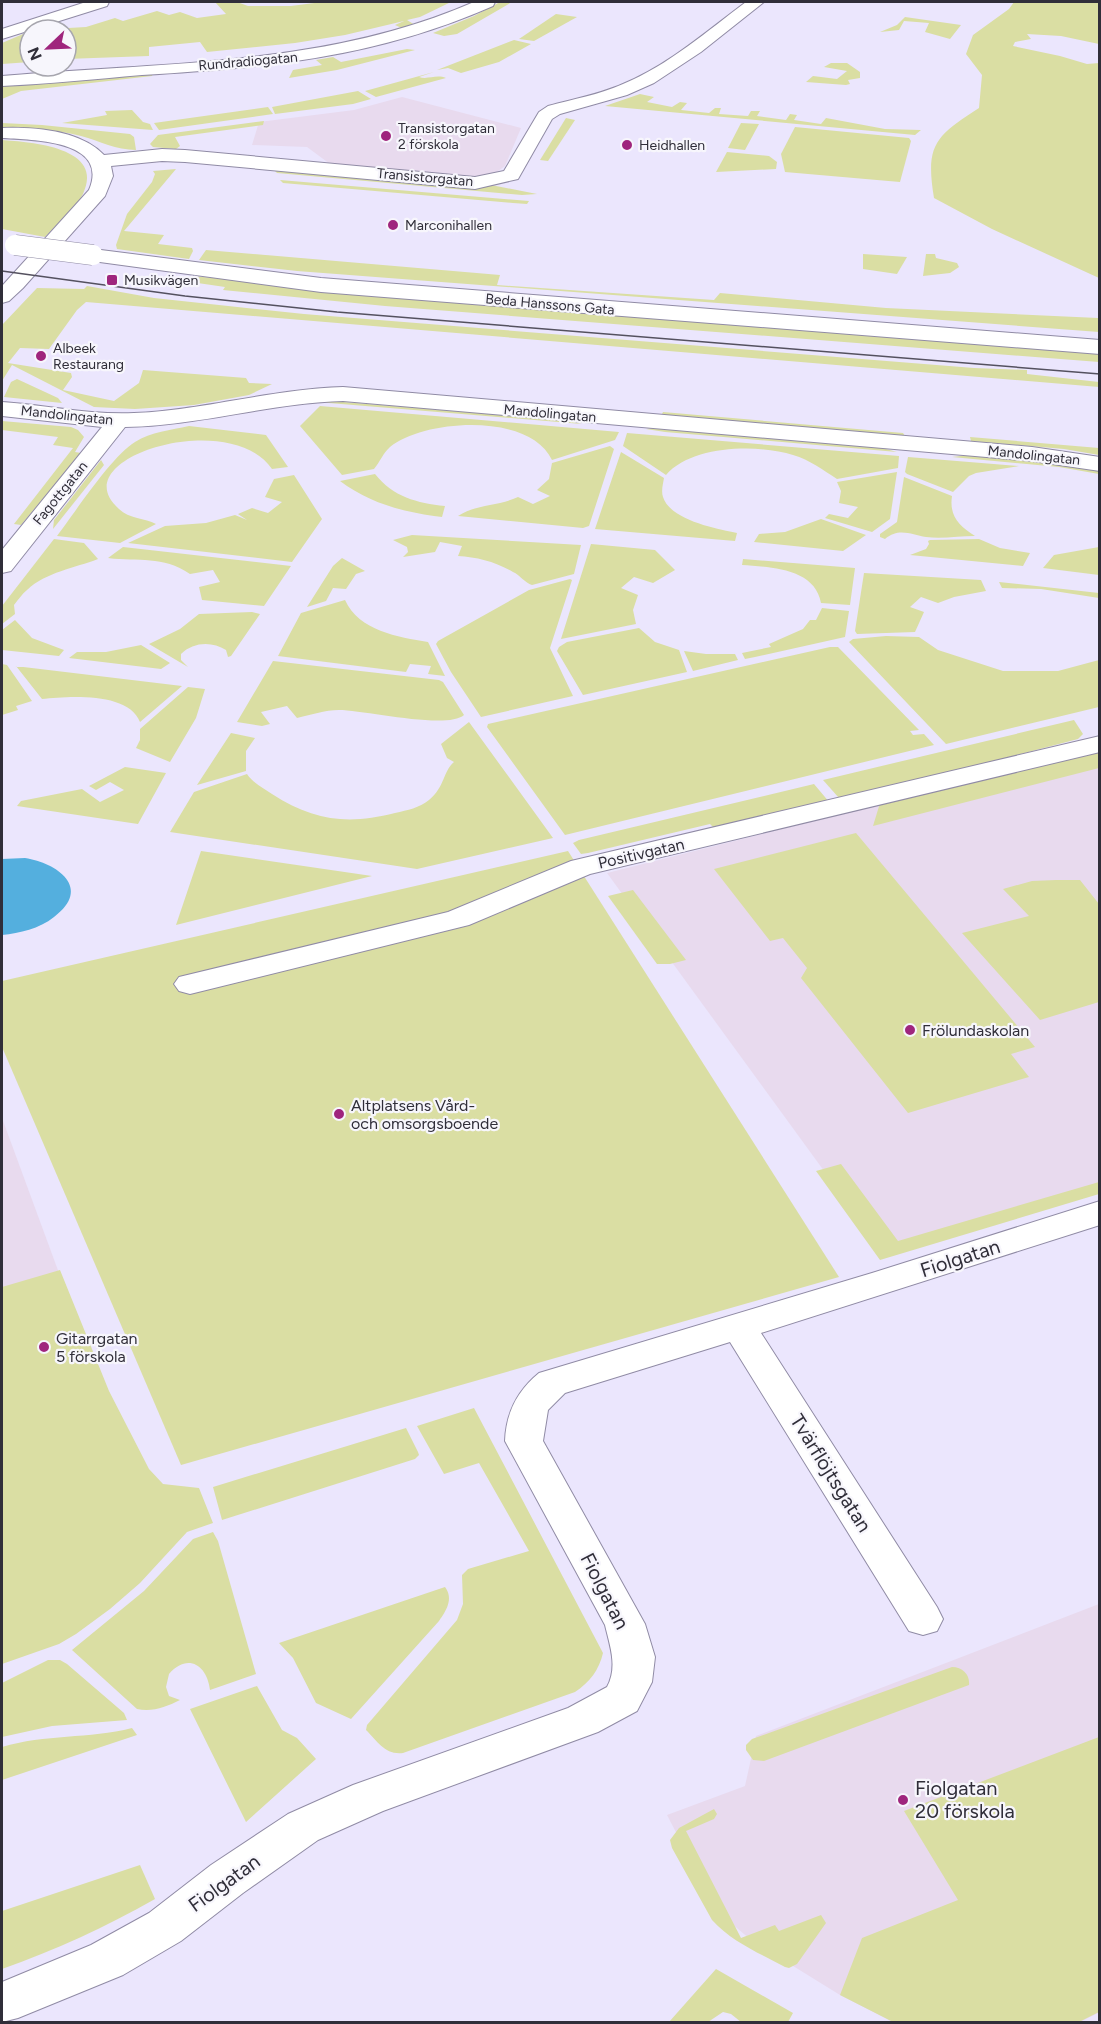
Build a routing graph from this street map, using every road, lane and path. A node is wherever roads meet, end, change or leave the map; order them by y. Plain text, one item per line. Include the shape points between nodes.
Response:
1 (101, 2) edge
2 (487, 2) edge
3 (756, 2) edge
4 (2, 34) edge
5 (2, 81) edge
6 (2, 133) edge
7 (100, 161) junction
8 (8, 244) edge
9 (2, 297) edge
10 (1100, 347) edge
11 (2, 409) edge
12 (119, 420) junction
13 (1100, 464) edge
14 (2, 566) edge
15 (1100, 744) edge
16 (190, 984) dead end
17 (1098, 1216) edge
18 (738, 1326) junction
19 (923, 1619) dead end
20 (2, 2003) edge

1 - 4 street
2 - 5 street, Rundradiogatan via 405,36 331,52
3 - 7 street, Transistorgatan via 658,73 622,90 567,105 545,116 507,177 475,183 185,156
6 - 7 street via 63,140 90,150
7 - 9 street via 104,176 98,192
8 - 10 street, Beda Hanssons Gata, bridge via 332,286
11 - 12 street, Mandolingatan
12 - 13 street, Mandolingatan via 187,414 288,397 343,394 1032,454
12 - 14 street, Fagottgatan
15 - 16 street, Positivgatan via 581,867 458,919
17 - 18 street, Fiolgatan
18 - 19 street, Tvärflöjtsgatan
18 - 20 street, Fiolgatan via 552,1383 537,1395 524,1423 524,1441 625,1624 634,1657 631,1682 622,1699 583,1720 368,1798 303,1827 165,1926 107,1960

